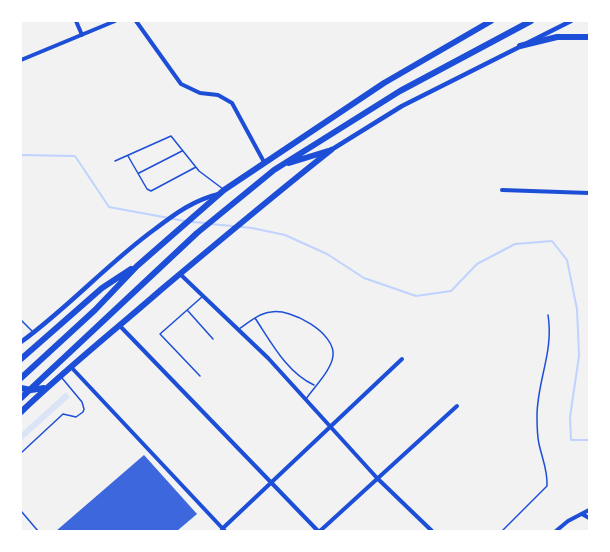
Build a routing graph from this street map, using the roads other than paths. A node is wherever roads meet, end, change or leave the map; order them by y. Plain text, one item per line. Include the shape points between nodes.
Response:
1 (76, 21) edge
2 (115, 21) edge
3 (136, 21) edge
4 (491, 21) edge
5 (531, 21) edge
6 (571, 21) edge
7 (82, 35) junction
8 (589, 37) edge
9 (520, 45) junction
10 (21, 60) edge
11 (331, 150) junction
12 (183, 151) junction
13 (127, 155) junction
14 (115, 161) dead end
15 (264, 162) junction
16 (282, 165) junction
17 (196, 167) junction
18 (138, 174) junction
19 (502, 190) dead end
20 (222, 191) junction
21 (589, 193) edge
22 (137, 266) junction
23 (180, 274) junction
24 (203, 296) junction
25 (187, 311) junction
26 (548, 315) dead end
27 (255, 318) junction
28 (21, 320) edge
29 (119, 326) junction
30 (238, 330) junction
31 (34, 332) junction
32 (213, 339) dead end
33 (21, 342) edge
34 (21, 359) edge
35 (402, 359) dead end
36 (71, 367) junction
37 (60, 376) junction
38 (200, 376) dead end
39 (21, 378) edge
40 (52, 383) junction
41 (315, 386) junction
42 (21, 388) edge
43 (21, 398) edge
44 (305, 400) junction
45 (457, 406) dead end
46 (21, 412) edge
47 (329, 427) junction
48 (21, 453) edge
49 (377, 478) junction
50 (270, 483) junction
51 (589, 510) edge
52 (21, 511) edge
53 (582, 514) junction
54 (589, 518) edge
55 (223, 530) edge
56 (38, 531) edge
57 (319, 531) edge
58 (432, 531) edge
59 (502, 531) edge
60 (556, 531) edge

1 - 7 street
2 - 7 street
3 - 15 street via 181,84 232,103
4 - 15 main road via 393,78
5 - 16 main road via 400,91
6 - 9 street
7 - 10 street
8 - 9 main road
9 - 11 street via 402,106
11 - 16 main road
11 - 23 main road
12 - 13 lane via 171,136
12 - 17 lane
12 - 18 lane
13 - 14 lane
13 - 18 lane
15 - 20 main road
16 - 43 main road via 197,232
17 - 18 lane via 151,191
17 - 20 lane
19 - 21 street
20 - 22 main road
20 - 31 street via 200,198 133,245
22 - 34 main road via 102,288
22 - 39 main road
23 - 24 street
23 - 29 main road
24 - 25 lane
24 - 30 street
25 - 32 lane
25 - 38 lane via 160,334
26 - 59 lane via 548,358 537,413 547,481 545,488
27 - 30 lane
27 - 41 lane via 299,376
27 - 41 lane via 279,311 303,320 325,335 333,356
28 - 31 lane
29 - 36 main road
29 - 50 street
30 - 44 street
31 - 33 street
35 - 47 street
36 - 37 main road
36 - 55 street
37 - 40 main road
37 - 48 lane via 82,402 83,412 76,417 63,414
40 - 42 main road via 37,390
40 - 46 main road
41 - 44 lane
44 - 47 street
45 - 49 street
47 - 49 street
47 - 50 street
49 - 57 street
49 - 58 street
50 - 55 street
50 - 57 street
51 - 53 street
52 - 56 lane
53 - 54 street
53 - 60 street

